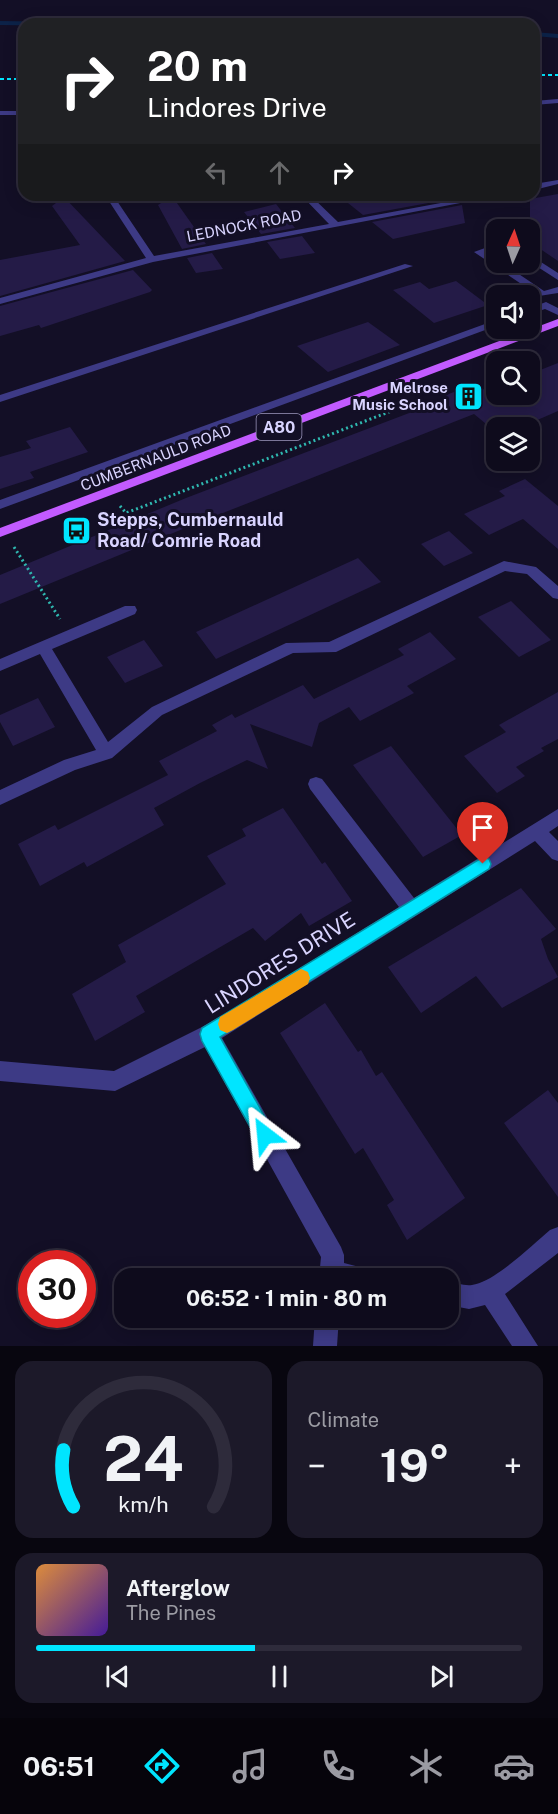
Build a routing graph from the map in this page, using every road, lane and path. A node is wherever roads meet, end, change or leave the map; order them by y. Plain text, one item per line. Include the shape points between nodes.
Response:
1 (558, 101) edge
2 (540, 102) edge
3 (0, 113) edge
4 (18, 113) edge
5 (558, 182) edge
6 (540, 186) edge
7 (113, 201) edge
8 (311, 201) edge
9 (464, 201) edge
10 (335, 224) junction
11 (486, 250) edge
12 (486, 257) edge
13 (152, 259) junction
14 (540, 265) edge
15 (408, 266) dead end
16 (510, 273) edge
17 (558, 277) edge
18 (558, 290) edge
19 (0, 301) edge
20 (540, 307) edge
21 (558, 312) edge
22 (558, 322) edge
23 (486, 327) edge
24 (385, 387) junction
25 (0, 399) edge
26 (107, 492) junction
27 (0, 505) edge
28 (2, 532) edge
29 (558, 594) edge
30 (130, 610) dead end
31 (70, 636) junction
32 (43, 647) junction
33 (0, 665) edge
34 (106, 753) junction
35 (316, 784) dead end
36 (0, 798) edge
37 (558, 816) edge
38 (537, 831) junction
39 (558, 853) edge
40 (411, 908) junction
41 (209, 1034) junction
42 (0, 1071) edge
43 (558, 1238) edge
44 (332, 1268) edge
45 (489, 1290) junction
46 (459, 1295) edge
47 (326, 1328) edge
48 (325, 1346) edge
49 (526, 1346) edge

1 - 2 street
3 - 4 street
5 - 6 street
7 - 13 street
8 - 10 street
9 - 10 street, LEDNOCK ROAD
10 - 13 street, LEDNOCK ROAD
11 - 12 street via 479,252
13 - 19 street, LEDNOCK ROAD
14 - 17 street
15 - 25 street
16 - 18 street via 542,294
20 - 21 street via 546,305
22 - 24 main road, CUMBERNAULD ROAD / A80
23 - 27 street, CUMBERNAULD ROAD
24 - 26 main road, CUMBERNAULD ROAD / A80
24 - 26 path via 407,405 126,513
26 - 28 main road, CUMBERNAULD ROAD / A80
28 - 31 path
29 - 34 street via 531,570 504,566 331,648 291,647 157,711
30 - 31 street
31 - 32 street
32 - 33 street
32 - 34 street
34 - 36 street via 69,765
35 - 40 street
37 - 38 street, LINDORES DRIVE
38 - 39 street
38 - 40 street, LINDORES DRIVE
40 - 41 street, LINDORES DRIVE
41 - 42 street, LINDORES DRIVE via 115,1081
41 - 44 street via 333,1255
43 - 45 street
45 - 46 street via 473,1297
45 - 49 street
47 - 48 street

